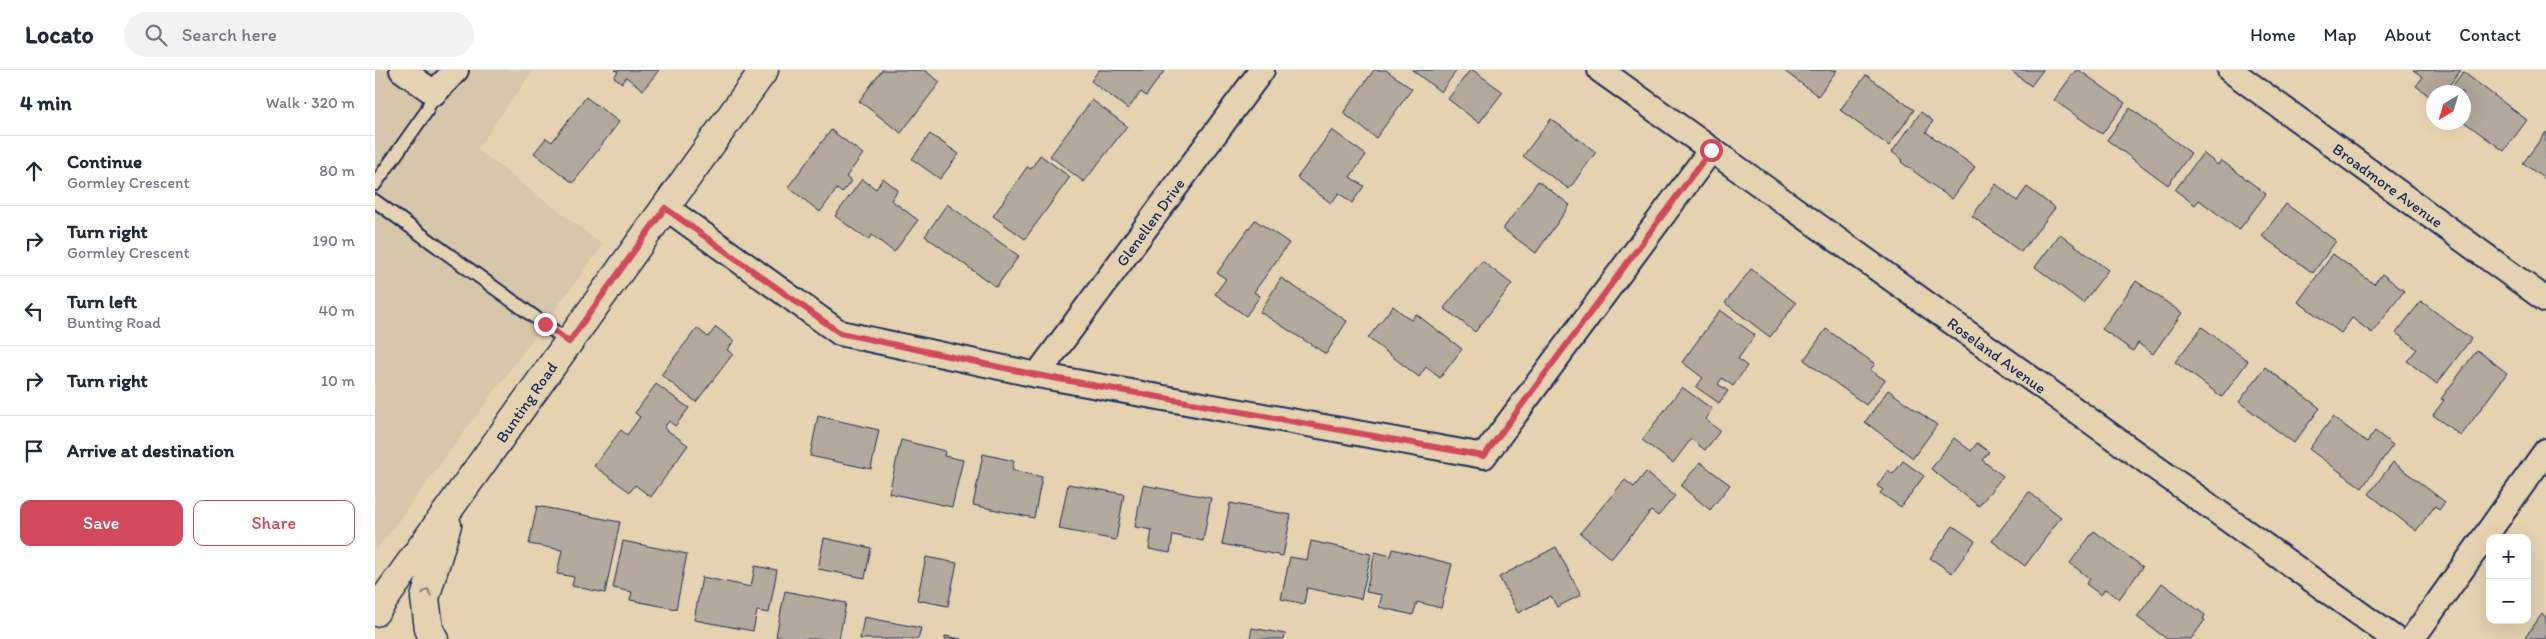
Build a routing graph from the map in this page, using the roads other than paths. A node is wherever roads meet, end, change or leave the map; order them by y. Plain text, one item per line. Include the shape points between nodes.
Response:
1 (402, 70) edge
2 (457, 70) edge
3 (764, 70) edge
4 (1262, 70) edge
5 (1600, 70) edge
6 (2230, 70) edge
7 (434, 93) junction
8 (1711, 150) junction
9 (375, 184) edge
10 (375, 201) edge
11 (665, 208) junction
12 (2546, 300) edge
13 (569, 342) junction
14 (1037, 375) junction
15 (2546, 451) edge
16 (454, 504) junction
17 (375, 612) edge
18 (434, 639) edge
19 (2395, 639) edge
20 (2412, 639) edge

1 - 7 street
2 - 7 street
3 - 11 main road, Bunting Road
4 - 14 street, Glenellen Drive
5 - 8 street, Roseland Avenue
6 - 12 street, Broadmore Avenue
7 - 9 lane via 426,112
8 - 14 street via 1484,456
8 - 19 street, Roseland Avenue
10 - 13 lane
11 - 13 main road, Bunting Road
11 - 14 street via 840,333
13 - 16 main road, Bunting Road
15 - 20 street
16 - 17 main road, Bunting Road
18 -> 16 main road via 429,629 425,598

